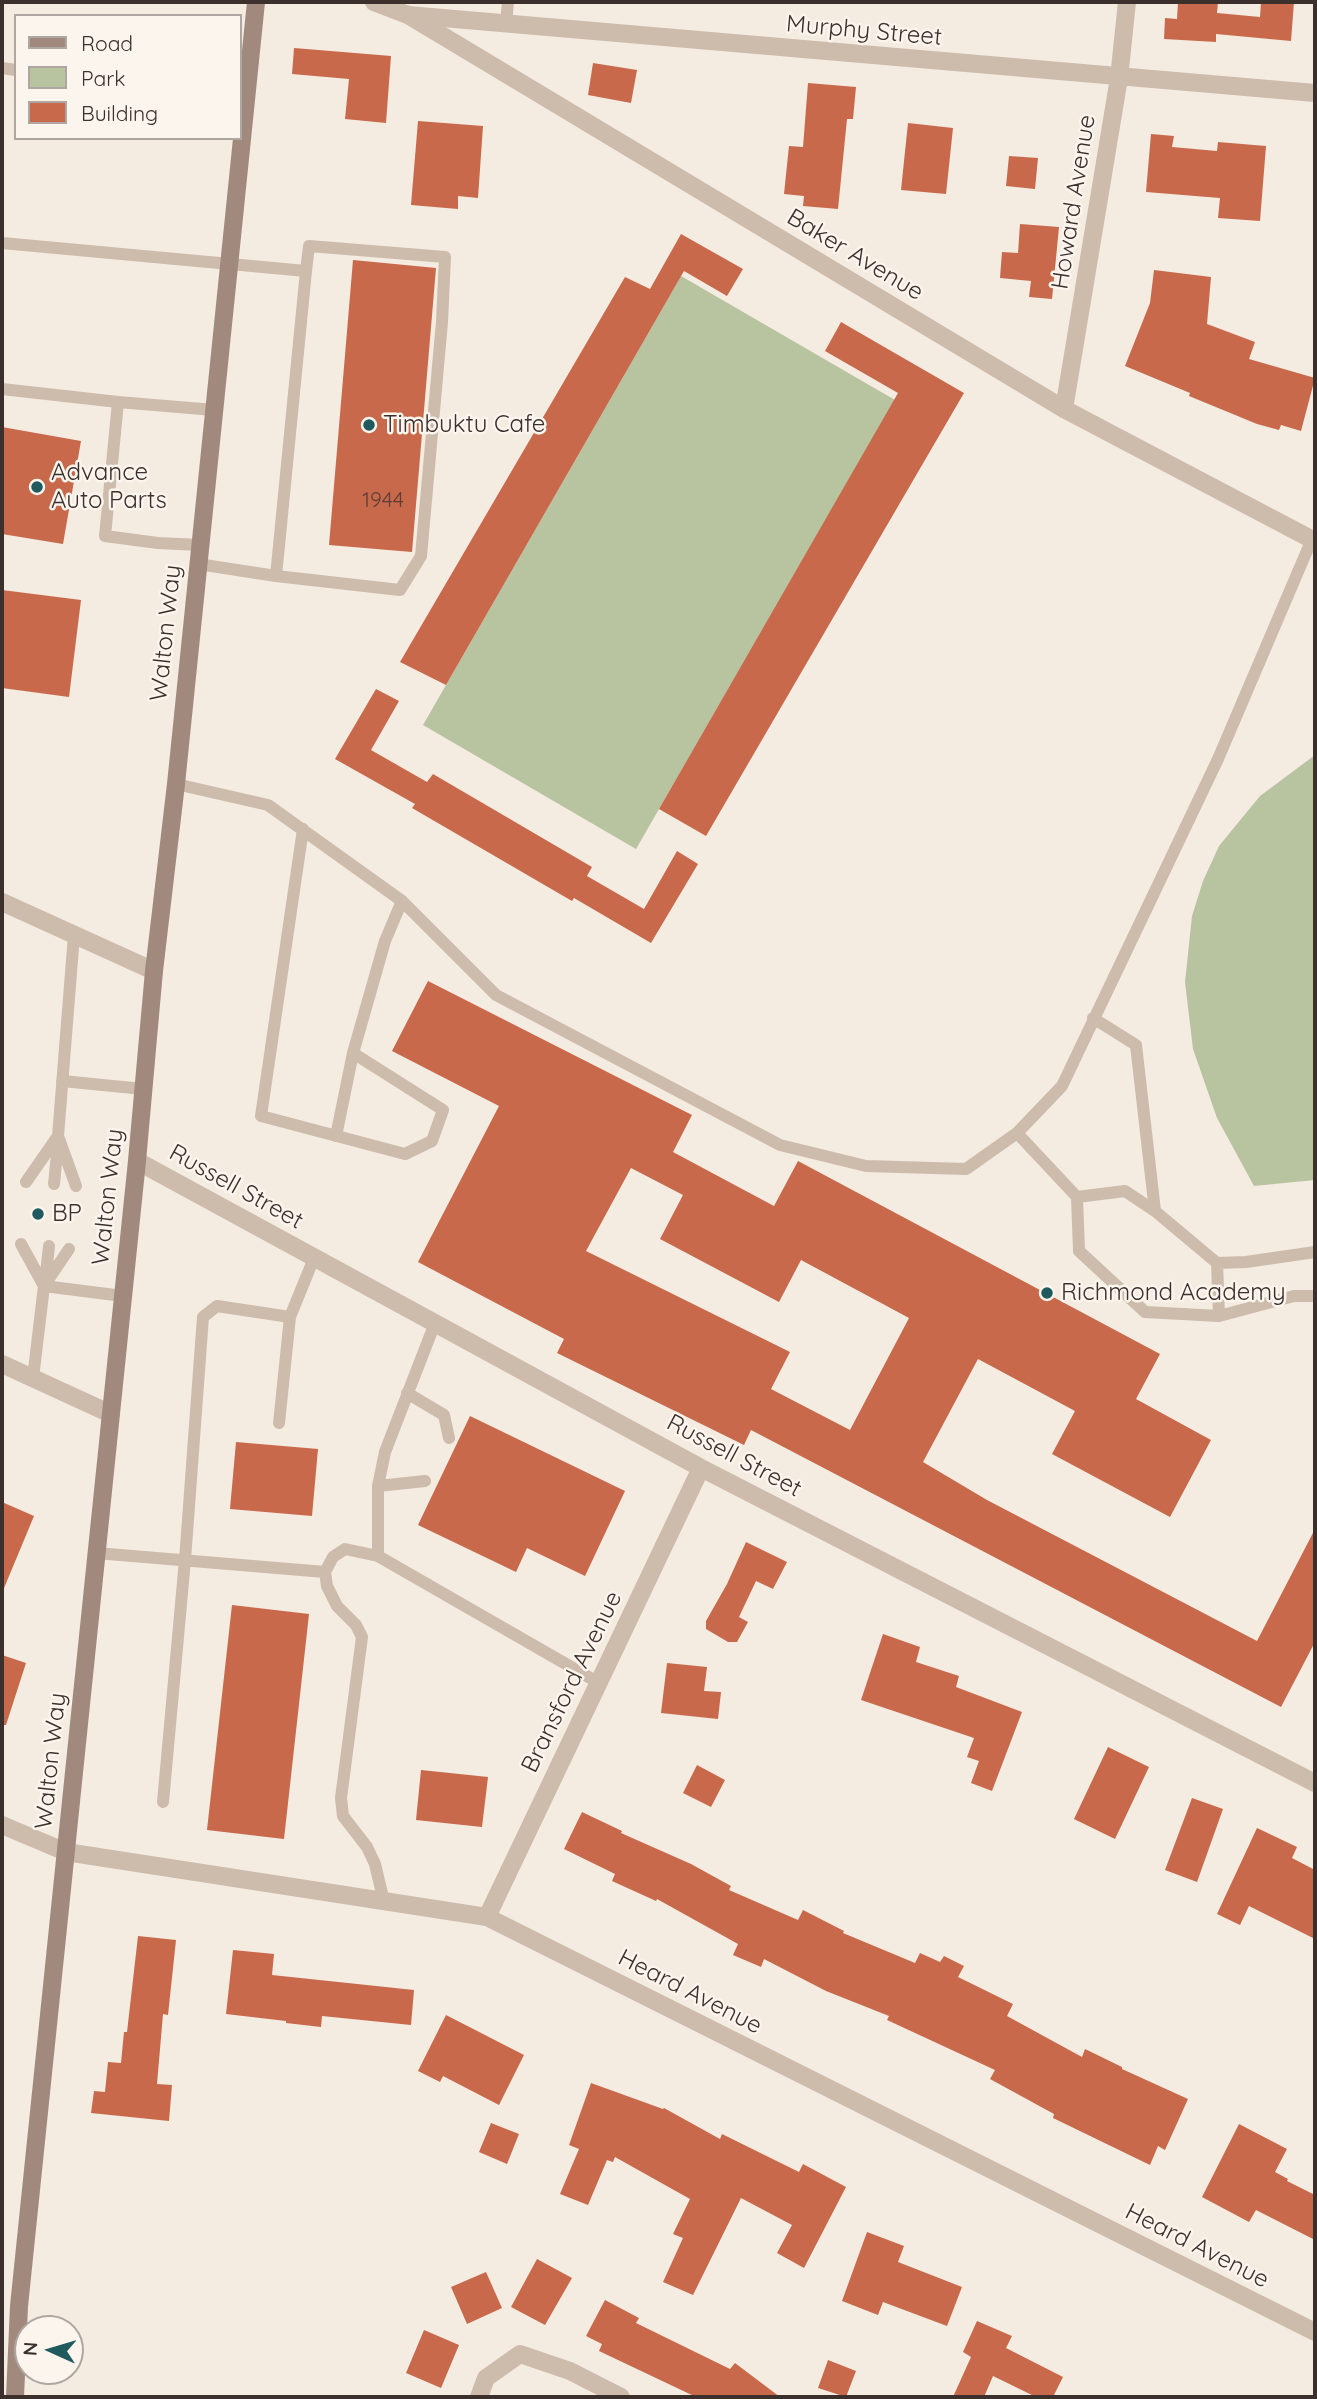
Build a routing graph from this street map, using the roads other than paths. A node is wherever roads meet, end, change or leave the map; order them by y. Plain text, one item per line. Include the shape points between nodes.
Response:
1 (256, 2) edge
2 (374, 2) edge
3 (508, 2) edge
4 (1127, 2) edge
5 (408, 15) junction
6 (506, 24) junction
7 (245, 56) edge
8 (1119, 78) junction
9 (1315, 93) edge
10 (242, 95) edge
11 (239, 140) edge
12 (2, 243) edge
13 (229, 263) junction
14 (306, 271) junction
15 (2, 389) edge
16 (118, 402) junction
17 (1064, 409) junction
18 (214, 410) junction
19 (1314, 537) edge
20 (200, 545) junction
21 (198, 565) junction
22 (276, 576) junction
23 (176, 784) junction
24 (303, 829) junction
25 (402, 901) junction
26 (2, 902) edge
27 (74, 935) junction
28 (154, 971) junction
29 (1093, 1018) junction
30 (353, 1053) junction
31 (62, 1081) junction
32 (143, 1089) junction
33 (1017, 1133) junction
34 (58, 1136) junction
35 (336, 1136) junction
36 (137, 1161) junction
37 (26, 1182) dead end
38 (54, 1184) dead end
39 (76, 1186) dead end
40 (1077, 1197) junction
41 (1155, 1211) junction
42 (21, 1244) dead end
43 (49, 1247) dead end
44 (69, 1249) dead end
45 (1315, 1252) edge
46 (314, 1258) junction
47 (1217, 1263) junction
48 (44, 1286) junction
49 (123, 1296) junction
50 (1315, 1296) edge
51 (1219, 1316) junction
52 (290, 1317) junction
53 (435, 1323) junction
54 (2, 1364) edge
55 (33, 1378) junction
56 (407, 1393) junction
57 (111, 1413) junction
58 (279, 1423) dead end
59 (449, 1438) dead end
60 (701, 1468) junction
61 (425, 1481) dead end
62 (378, 1486) junction
63 (96, 1553) junction
64 (378, 1556) junction
65 (185, 1560) junction
66 (326, 1572) junction
67 (599, 1683) junction
68 (1315, 1783) edge
69 (163, 1801) dead end
70 (2, 1825) edge
71 (66, 1852) junction
72 (384, 1902) junction
73 (487, 1917) junction
74 (1315, 2332) edge
75 (15, 2397) edge
76 (479, 2397) edge
77 (621, 2397) edge

1 - 7 main road, Walton Way
2 - 5 street, Baker Avenue
3 - 6 lane
4 - 8 street, Howard Avenue
5 - 6 street, Murphy Street
5 - 17 street, Baker Avenue
6 - 8 street, Murphy Street
7 - 10 main road, Walton Way
8 - 9 street, Murphy Street
8 - 17 street, Howard Avenue
11 - 13 main road, Walton Way
12 - 13 lane
13 - 14 lane
13 - 18 main road, Walton Way
14 - 22 lane
14 - 22 lane via 309,246 445,257 421,556 400,590
15 - 16 lane
16 - 18 lane
16 - 20 lane via 105,536
17 - 19 street, Baker Avenue
18 - 20 main road, Walton Way
19 - 29 lane via 1218,759
20 - 21 main road, Walton Way
21 - 22 lane
21 - 23 main road, Walton Way
23 - 24 lane via 268,805
23 - 28 main road, Walton Way
24 - 25 lane
24 - 35 lane via 261,1116
25 - 30 lane via 385,941
25 - 33 lane via 496,995 780,1145 866,1167 965,1169
26 - 27 street
27 - 28 street
27 - 31 lane
28 - 32 main road, Walton Way
29 - 33 lane via 1062,1086
29 - 41 lane via 1136,1045
30 - 35 lane
30 - 35 lane via 443,1110 432,1141 405,1154
31 - 32 lane
31 - 34 lane
32 - 36 main road, Walton Way
33 - 40 lane
34 - 37 lane
34 - 38 lane
34 - 39 lane
36 - 46 street, Russell Street
36 - 49 main road, Walton Way
40 - 41 lane via 1125,1191
40 - 51 lane via 1079,1251 1145,1312
41 - 47 lane
42 - 48 lane
43 - 48 lane
44 - 48 lane
45 - 47 lane
46 - 52 lane
46 - 53 street, Russell Street
47 - 51 lane
48 - 49 lane
48 - 55 lane
49 - 57 main road, Walton Way
50 - 51 lane via 1294,1296
52 - 58 lane
52 - 65 lane via 217,1306 202,1317
53 - 56 lane
53 - 60 street, Russell Street
54 - 55 street
55 - 57 street
56 - 59 lane via 444,1415
56 - 62 lane
57 - 63 main road, Walton Way
60 - 67 street, Bransford Avenue
60 - 68 street, Russell Street
61 - 62 lane
62 - 64 lane
63 - 65 lane
63 - 71 main road, Walton Way
64 - 66 lane via 345,1549 333,1557
64 - 67 lane
65 - 66 lane
65 - 69 lane
66 - 72 lane via 337,1606 362,1637 341,1798 343,1816 367,1847
67 - 73 street, Bransford Avenue
70 - 71 street, Heard Avenue
71 - 72 street, Heard Avenue
71 - 75 main road, Walton Way via 19,2306
72 - 73 street, Heard Avenue
73 - 74 street, Heard Avenue
76 - 77 street via 486,2378 520,2354 570,2371

